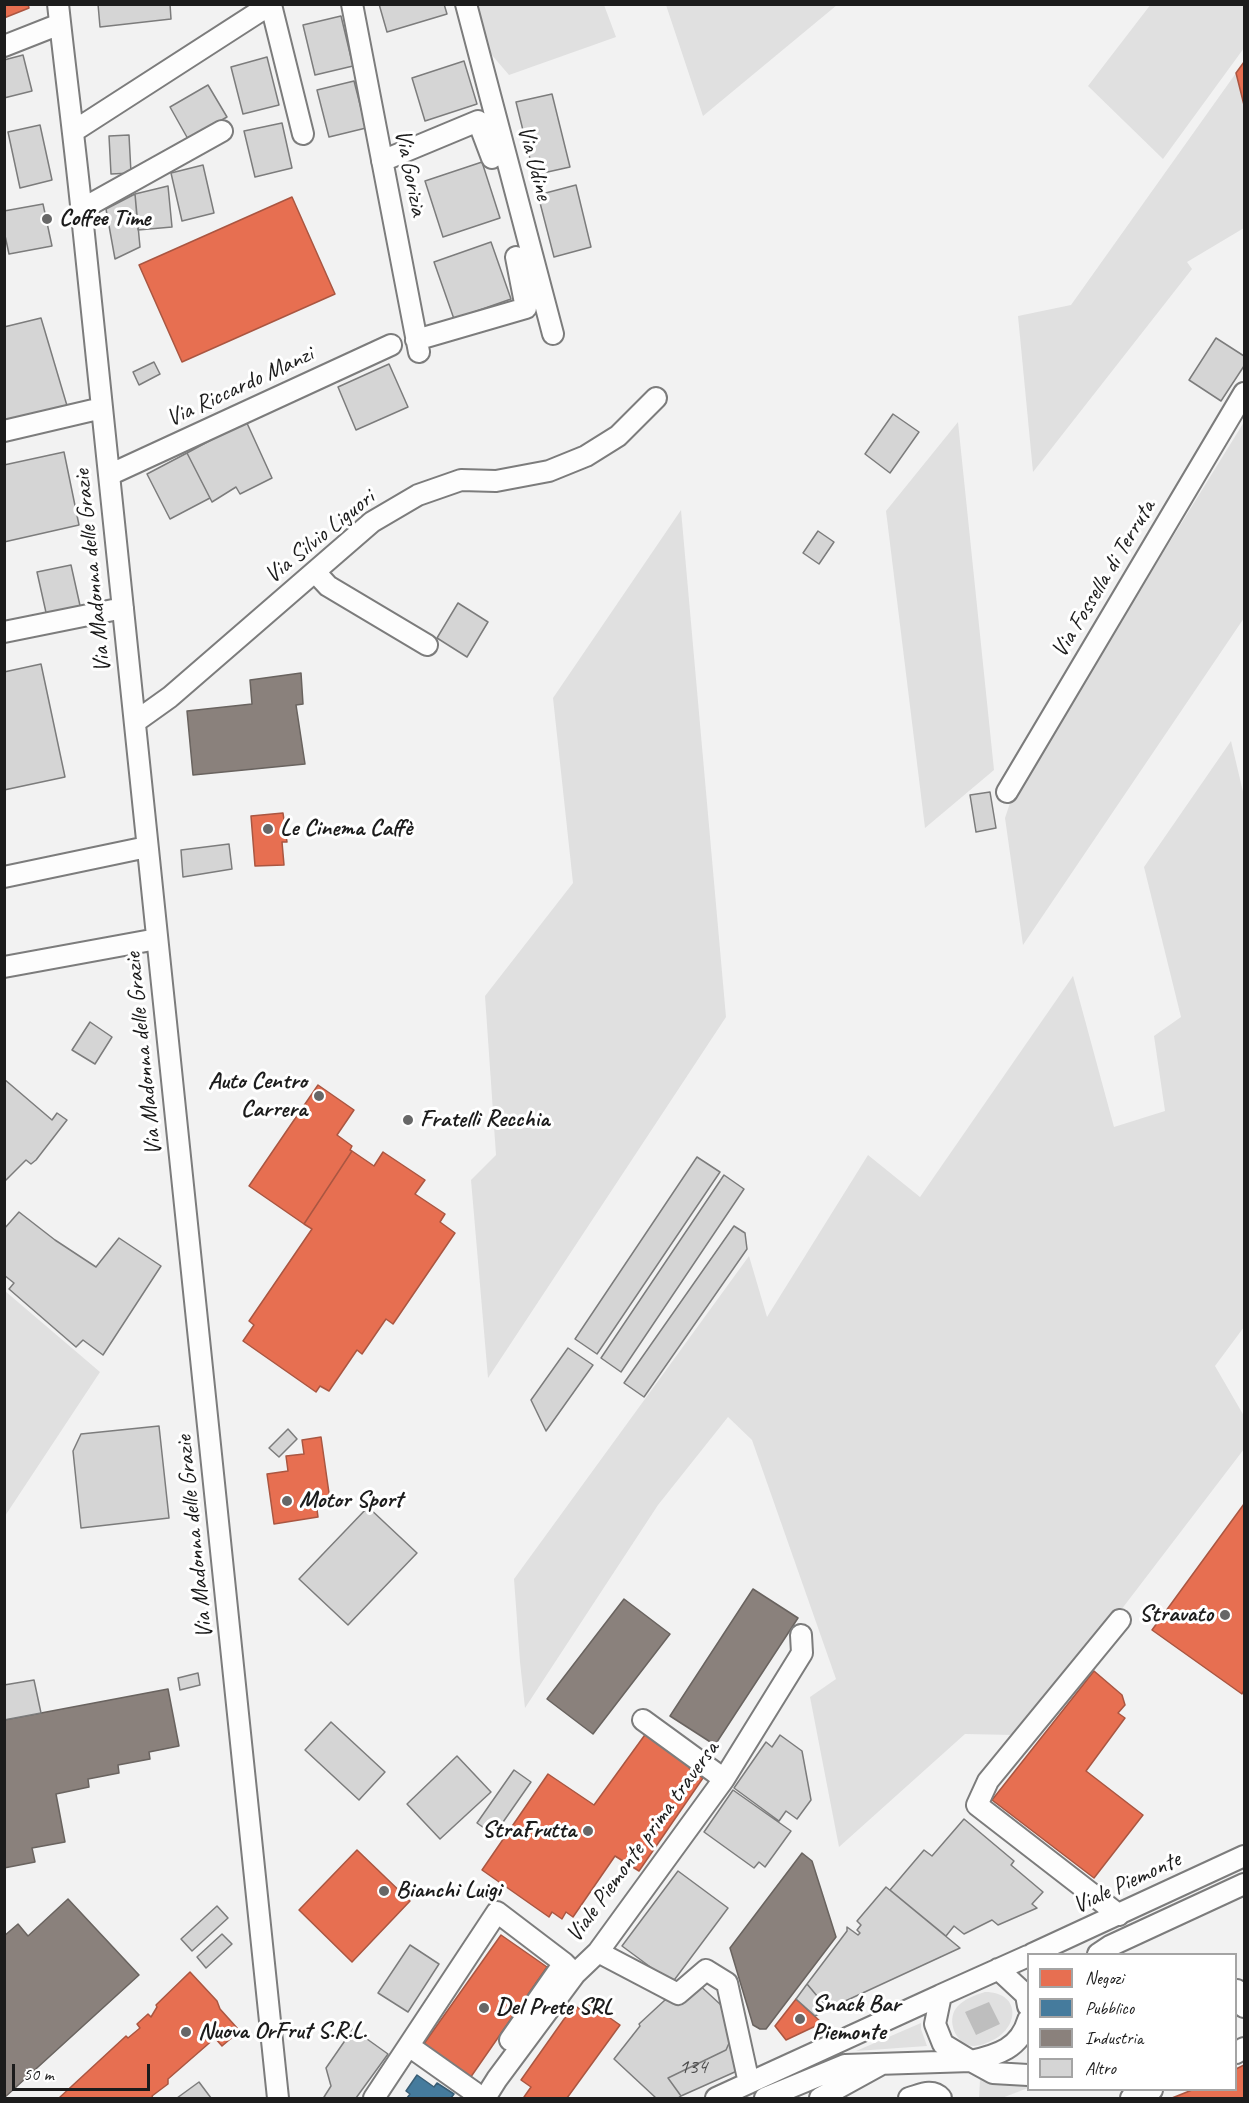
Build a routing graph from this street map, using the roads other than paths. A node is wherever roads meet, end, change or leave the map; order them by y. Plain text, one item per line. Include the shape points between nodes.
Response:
1 (352, 4) edge
2 (466, 4) edge
3 (271, 5) edge
4 (59, 14) edge
5 (4, 46) edge
6 (74, 131) junction
7 (222, 131) dead end
8 (303, 134) dead end
9 (492, 158) dead end
10 (382, 161) junction
11 (82, 209) junction
12 (516, 257) dead end
13 (553, 334) dead end
14 (392, 345) dead end
15 (1245, 393) edge
16 (656, 398) dead end
17 (102, 408) junction
18 (4, 431) edge
19 (109, 475) junction
20 (315, 572) junction
21 (123, 608) junction
22 (4, 632) edge
23 (427, 645) dead end
24 (135, 722) junction
25 (1007, 792) dead end
26 (147, 847) junction
27 (4, 877) edge
28 (157, 939) junction
29 (4, 967) edge
30 (1120, 1620) dead end
31 (801, 1635) dead end
32 (643, 1720) dead end
33 (724, 1779) junction
34 (1245, 1856) edge
35 (1245, 1884) edge
36 (1119, 1915) junction
37 (598, 1952) junction
38 (1034, 1953) edge
39 (1100, 1953) edge
40 (1027, 1956) edge
41 (569, 1968) junction
42 (998, 1969) junction
43 (941, 1995) junction
44 (1027, 1999) edge
45 (1027, 2025) edge
46 (409, 2046) junction
47 (971, 2061) junction
48 (885, 2062) junction
49 (1027, 2075) edge
50 (748, 2083) junction
51 (1149, 2091) edge
52 (480, 2096) edge
53 (278, 2098) edge
54 (374, 2098) edge
55 (716, 2098) edge
56 (765, 2098) edge
57 (820, 2098) edge
58 (909, 2098) edge
59 (941, 2098) edge
60 (1131, 2098) edge

1 - 10 street, Via Gorizia
2 - 13 street, Via Udine
3 - 6 street
3 - 8 street
4 - 5 street
4 - 6 street, Via Madonna delle Grazie
6 - 11 street, Via Madonna delle Grazie
7 - 11 street
9 - 10 street via 478,121
10 - 12 street, Via Gorizia via 418,346 526,308
11 - 17 street, Via Madonna delle Grazie
14 - 19 street, Via Riccardo Manzi
15 - 25 street, Via Fossella di Terruta
16 - 20 street, Via Silvio Liguori via 618,436 586,456 549,471 496,481 461,480 418,495 372,522
17 - 18 street
17 - 19 street, Via Madonna delle Grazie
19 - 21 street, Via Madonna delle Grazie
20 - 23 street via 328,586
20 - 24 street, Via Silvio Liguori via 170,697
21 - 22 street
21 - 24 street, Via Madonna delle Grazie
24 - 26 street, Via Madonna delle Grazie
26 - 27 street
26 - 28 street, Via Madonna delle Grazie
28 - 29 street
28 - 53 street, Via Madonna delle Grazie
30 - 36 street via 988,1781 977,1806
31 - 33 street, Viale Piemonte prima traversa via 802,1653
32 - 33 street
33 - 37 street, Viale Piemonte prima traversa
34 - 36 street, Viale Piemonte
35 - 39 street, Viale Piemonte
36 - 38 street, Viale Piemonte
37 - 41 street, Viale Piemonte prima traversa
37 - 50 street via 678,1994 706,1970 727,1983
40 - 42 street, Viale Piemonte
41 - 46 street via 497,1912
41 - 52 street, Viale Piemonte prima traversa via 497,2079
42 - 43 street, Viale Piemonte
42 - 44 street
43 - 47 street via 935,2024 943,2044
43 - 50 street, Viale Piemonte
45 - 47 street via 1024,2033 999,2055
46 - 52 street
46 - 54 street
47 - 48 street
47 - 49 street via 993,2073
48 - 56 street via 844,2065
48 - 57 street
50 - 55 street, Viale Piemonte
51 - 60 street
58 - 59 street via 928,2092

